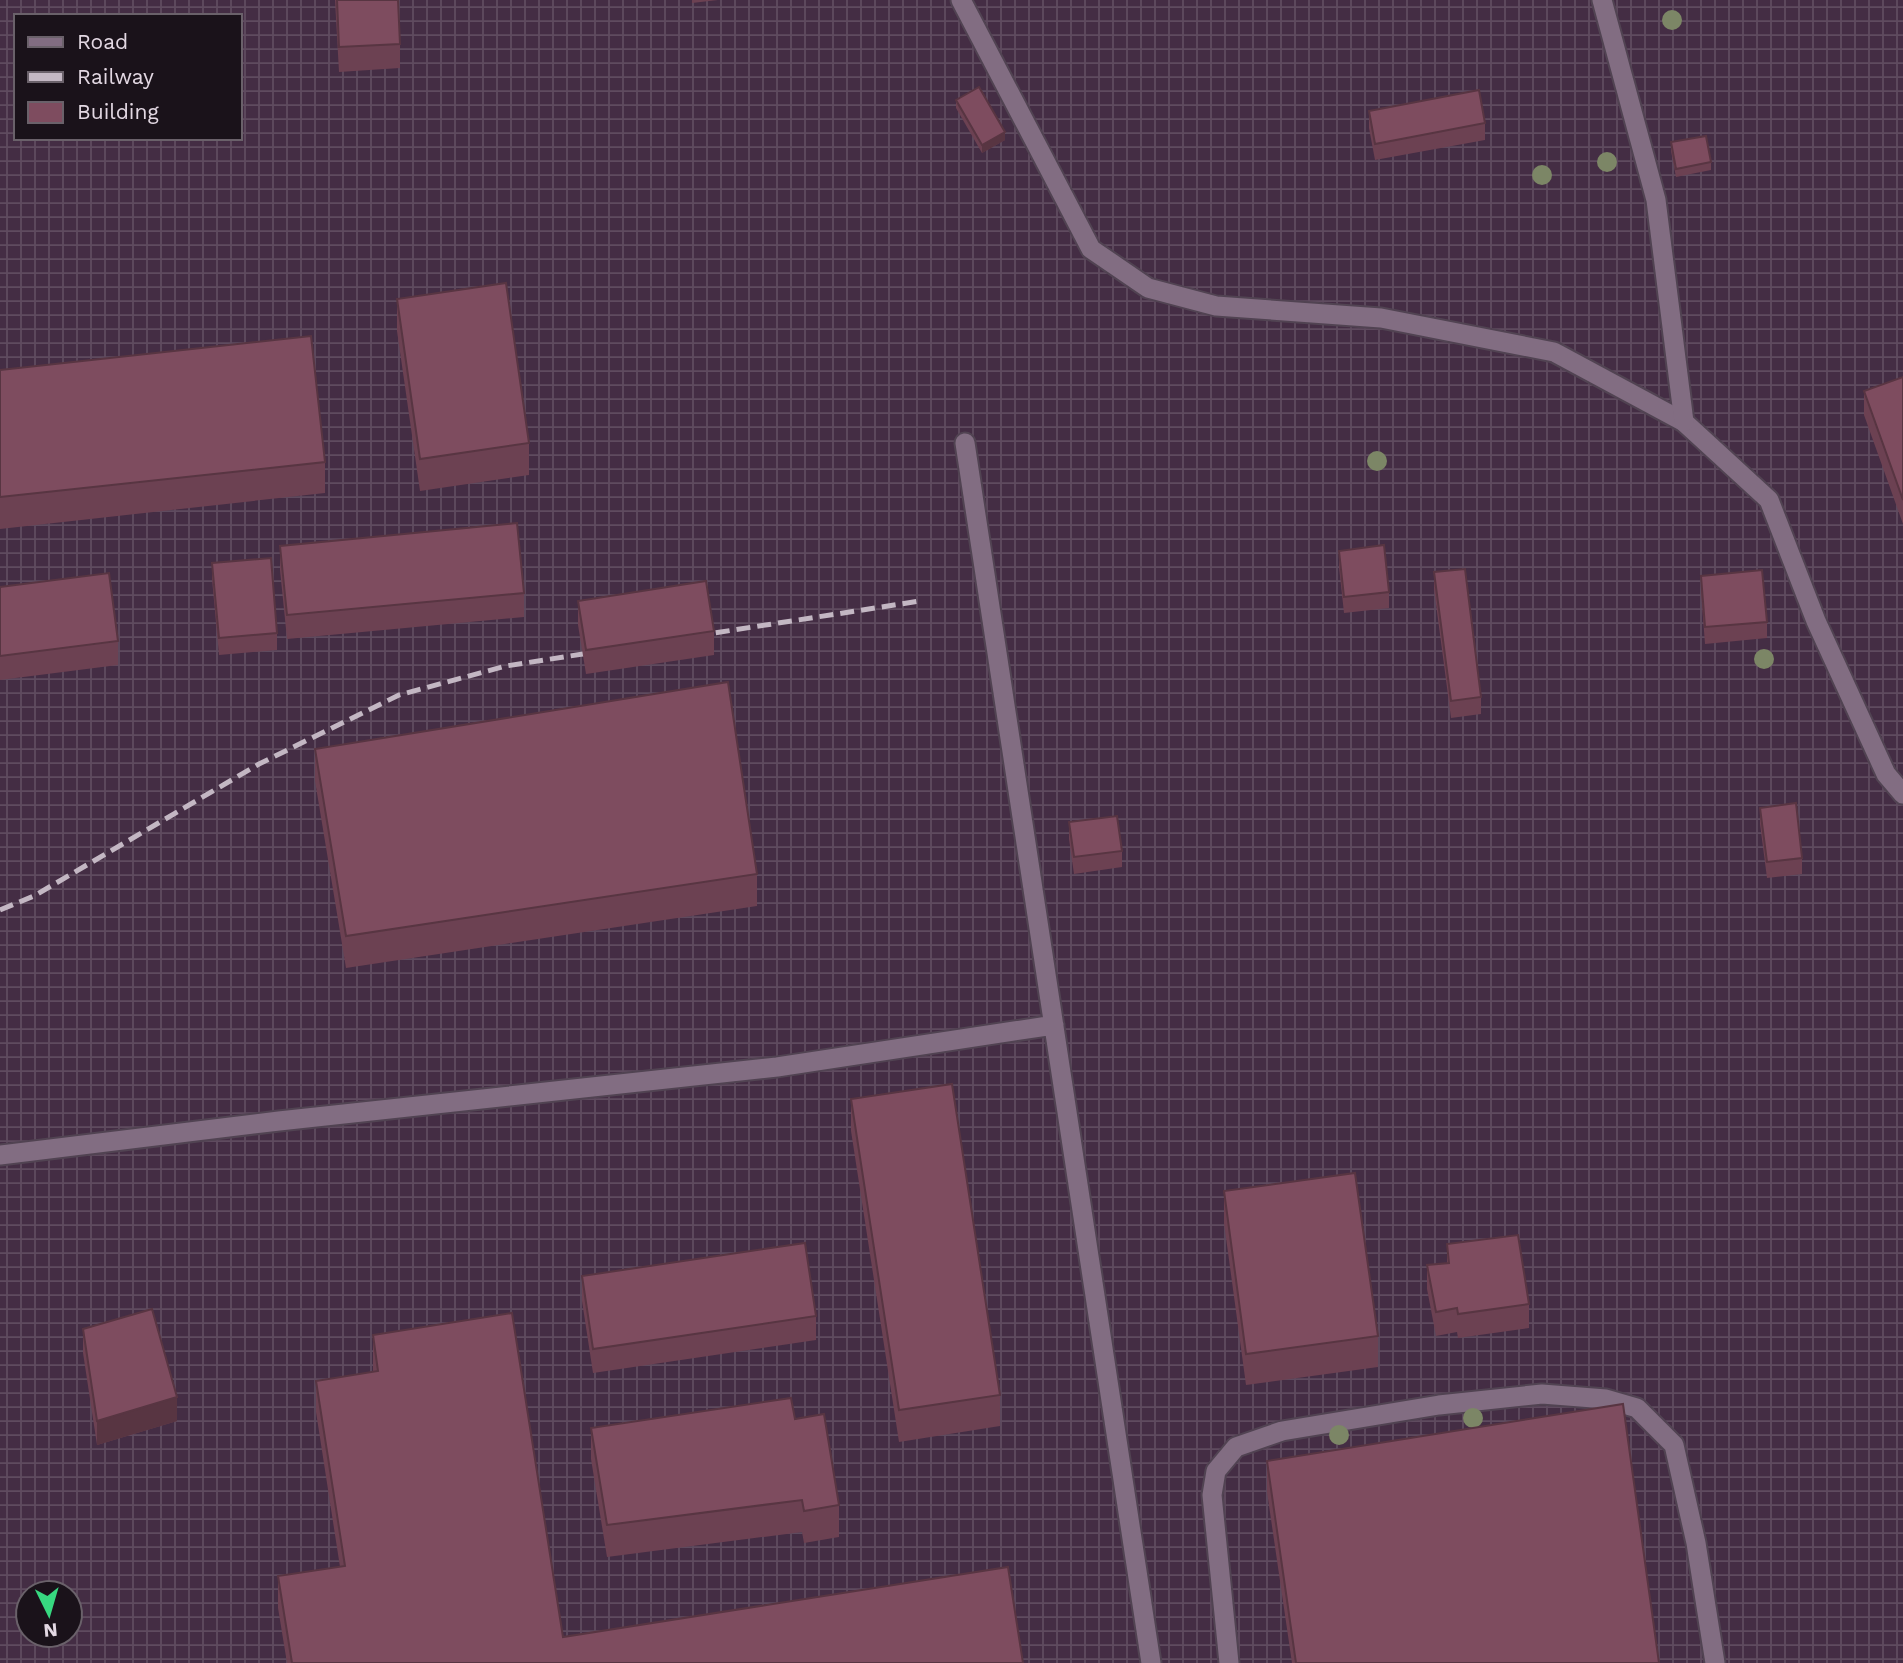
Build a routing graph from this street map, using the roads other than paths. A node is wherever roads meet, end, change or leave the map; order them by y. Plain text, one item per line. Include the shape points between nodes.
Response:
1 (961, 0) edge
2 (1602, 0) edge
3 (1684, 422) junction
4 (965, 443) dead end
5 (1903, 794) edge
6 (1054, 1025) junction
7 (0, 1155) edge
8 (1152, 1663) edge
9 (1229, 1663) edge
10 (1715, 1663) edge

1 - 3 street via 1091,249 1148,288 1216,306 1381,317 1554,352
2 - 3 street via 1656,200
3 - 5 street via 1769,500 1816,621 1886,774
4 - 6 street
6 - 7 street via 777,1067
6 - 8 street
9 - 10 street via 1212,1495 1216,1471 1237,1447 1295,1429 1439,1405 1542,1394 1606,1399 1637,1408 1674,1445 1696,1543

